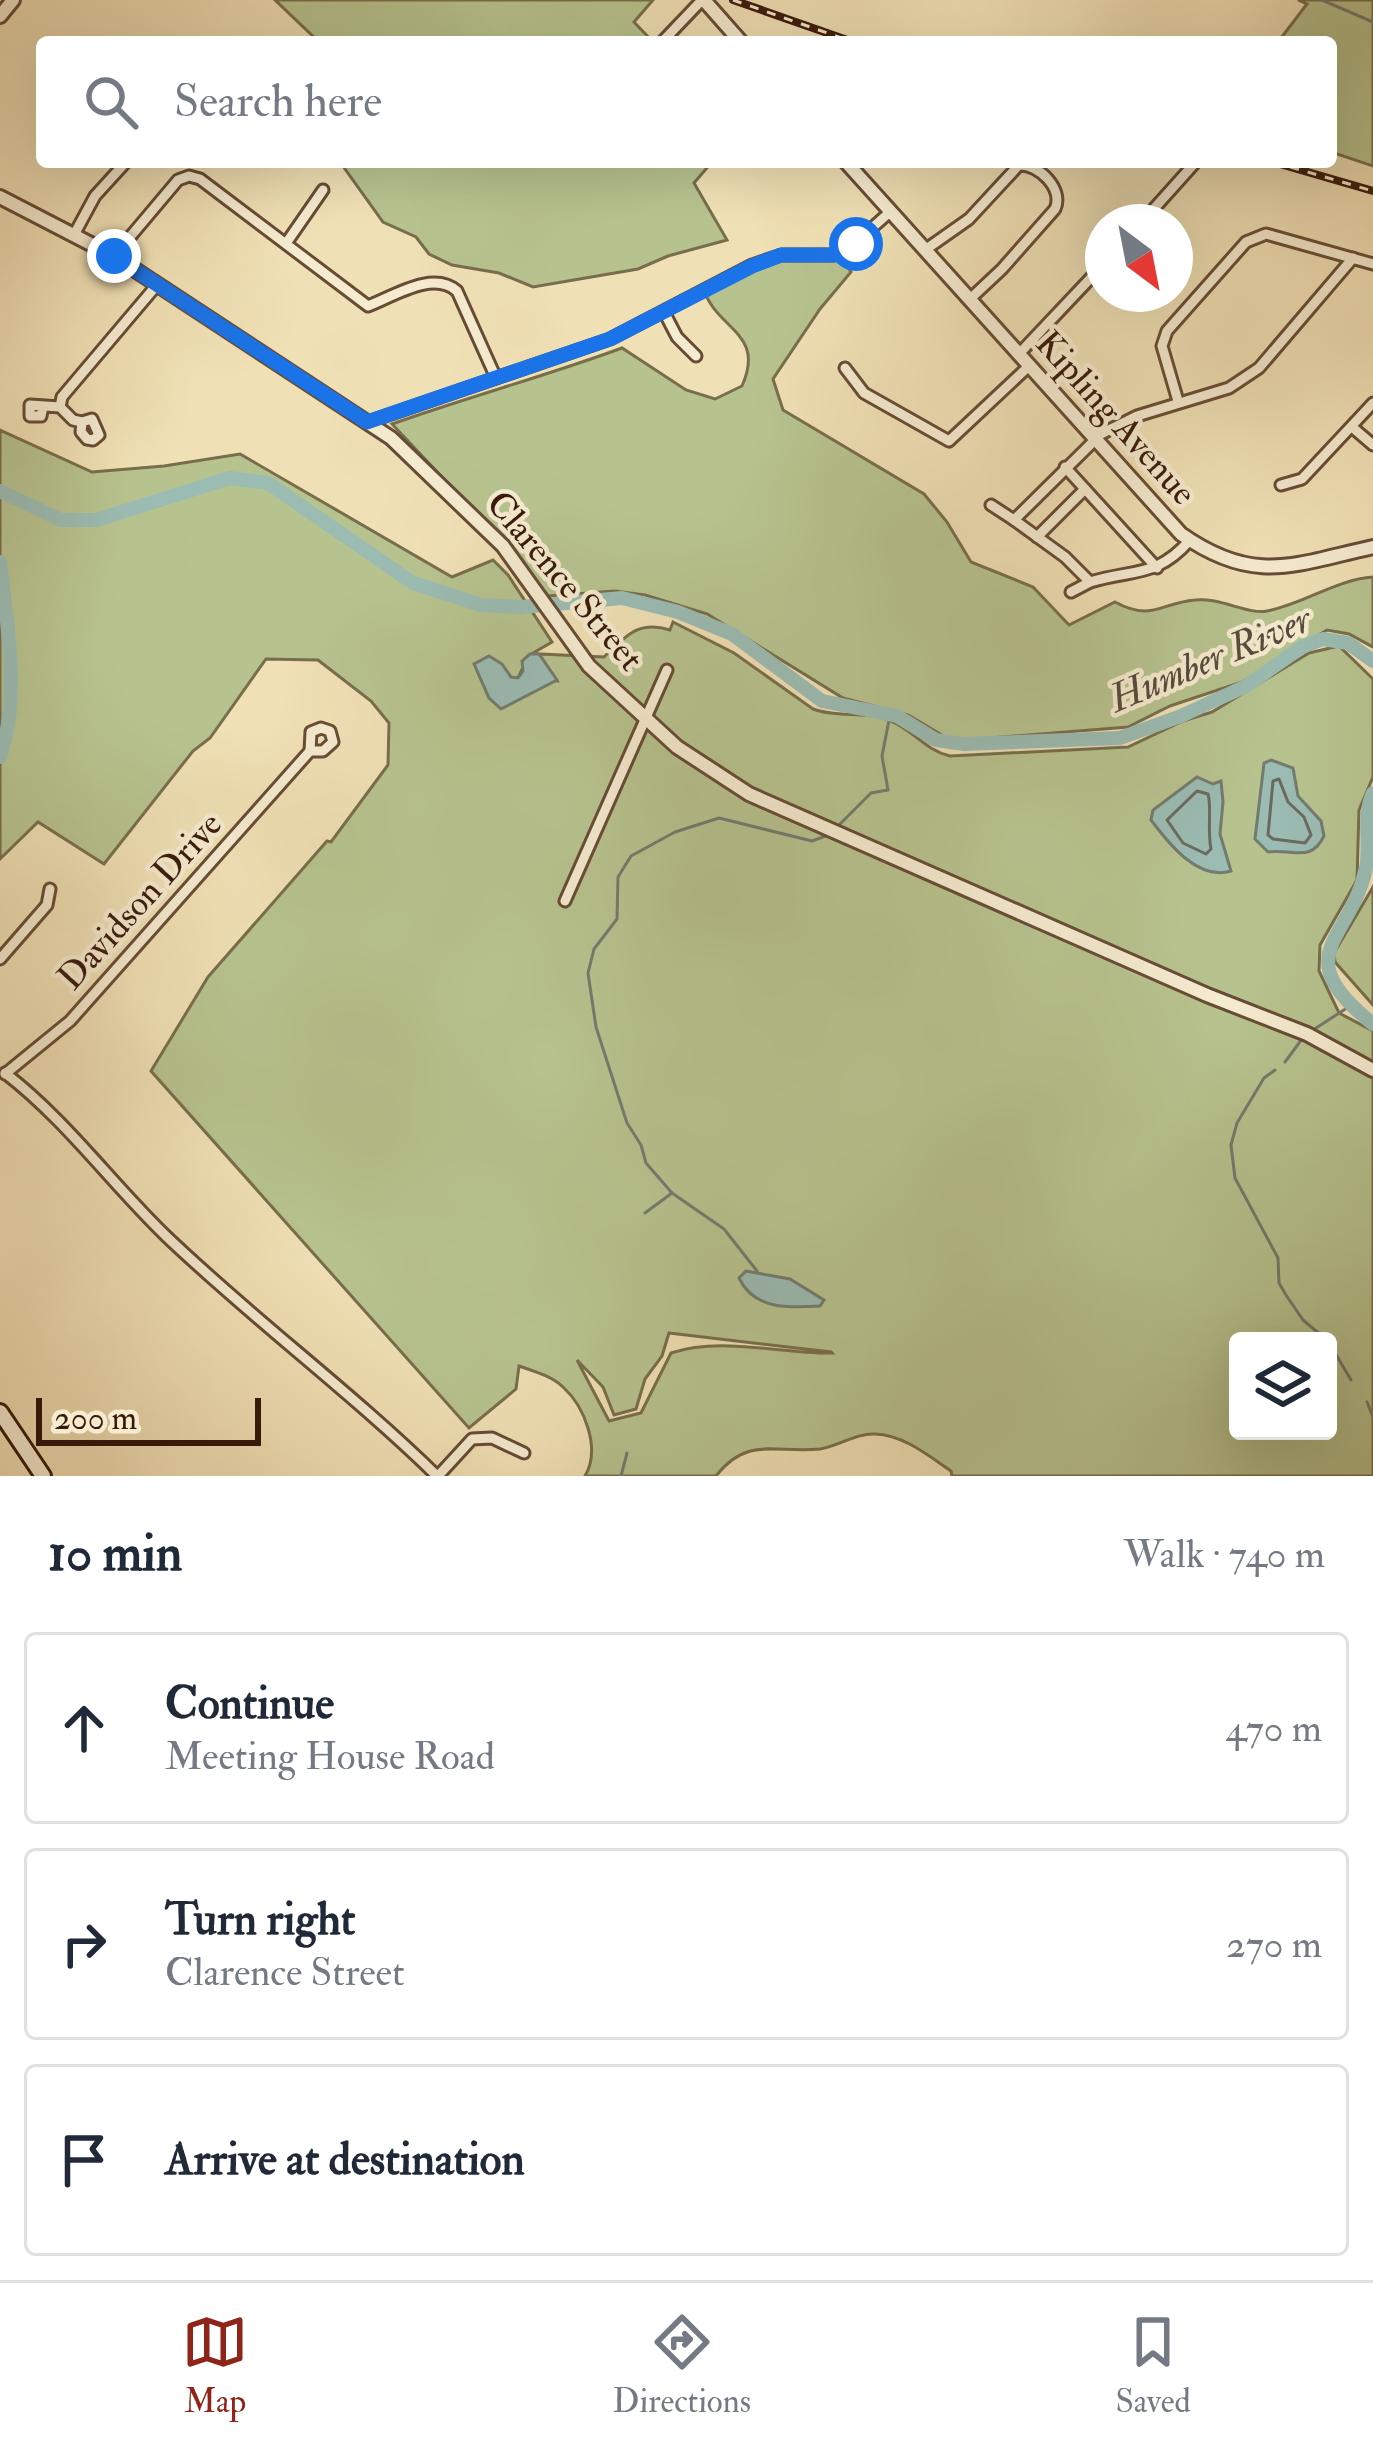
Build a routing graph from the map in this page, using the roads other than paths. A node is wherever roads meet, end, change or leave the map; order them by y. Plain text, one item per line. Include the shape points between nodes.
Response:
1 (14, 0) edge
2 (703, 0) edge
3 (0, 16) edge
4 (668, 36) edge
5 (736, 36) edge
6 (121, 168) edge
7 (851, 168) edge
8 (1016, 168) edge
9 (1034, 168) edge
10 (1190, 168) edge
11 (323, 190) dead end
12 (0, 197) edge
13 (1158, 204) edge
14 (890, 212) junction
15 (75, 233) junction
16 (287, 242) junction
17 (925, 250) junction
18 (114, 256) junction
19 (1353, 258) junction
20 (1373, 264) edge
21 (156, 286) junction
22 (1085, 287) edge
23 (968, 299) junction
24 (664, 312) junction
25 (696, 356) dead end
26 (1023, 361) junction
27 (845, 368) dead end
28 (496, 377) junction
29 (1178, 401) junction
30 (1373, 403) edge
31 (43, 406) dead end
32 (60, 406) junction
33 (82, 422) dead end
34 (367, 422) junction
35 (1352, 428) junction
36 (1092, 439) junction
37 (1373, 445) edge
38 (1064, 467) junction
39 (1282, 485) dead end
40 (1085, 490) junction
41 (991, 506) dead end
42 (1014, 520) junction
43 (1037, 537) junction
44 (1190, 541) junction
45 (1373, 548) edge
46 (1157, 568) junction
47 (1090, 582) junction
48 (1071, 592) dead end
49 (667, 670) dead end
50 (647, 720) junction
51 (310, 751) dead end
52 (50, 889) dead end
53 (565, 901) dead end
54 (0, 959) edge
55 (1373, 1070) edge
56 (3, 1075) edge
57 (0, 1412) edge
58 (524, 1453) dead end
59 (43, 1476) edge
60 (438, 1476) edge

1 - 3 street
2 - 4 street
2 - 5 street
6 - 15 street
7 - 14 street, Kipling Avenue
8 - 17 street via 970,219
9 - 23 street via 1057,190 1056,208
10 - 13 street
11 - 16 street
12 - 15 street, Clarence Street
14 - 17 street, Kipling Avenue
14 - 24 street via 834,255 781,255
15 - 18 street, Clarence Street
16 - 18 street via 189,176
16 - 28 street via 368,306 447,282
17 - 23 street, Kipling Avenue
18 - 21 street, Clarence Street
19 - 20 street
19 - 29 street via 1259,368 1229,388
19 - 29 street via 1266,234 1246,242 1167,331 1162,346
21 - 32 street
21 - 34 street, Clarence Street
22 - 26 street
23 - 26 street, Kipling Avenue
24 - 25 street
24 - 28 street
26 - 27 street via 949,441 864,393
26 - 36 street, Kipling Avenue
28 - 34 street
29 - 36 street
30 - 35 street
31 - 32 street
32 - 33 street
34 - 50 street, Clarence Street via 503,546 589,666
35 - 37 street
35 - 39 street via 1302,479
36 - 38 street
36 - 44 street, Kipling Avenue
38 - 40 street
38 - 42 street
40 - 43 street
40 - 46 street
41 - 42 street
42 - 43 street
43 - 47 street
44 - 45 street, Kipling Avenue via 1232,560 1289,568
44 - 46 street
46 - 47 street
47 - 48 street
49 - 50 street
50 - 53 street
50 - 55 street, Clarence Street via 749,794 1307,1034
51 - 56 street, Davidson Drive via 70,1021
52 - 54 street via 47,905
56 - 60 street via 79,1139 178,1247
57 - 59 main road
58 - 60 street via 492,1438 472,1439

